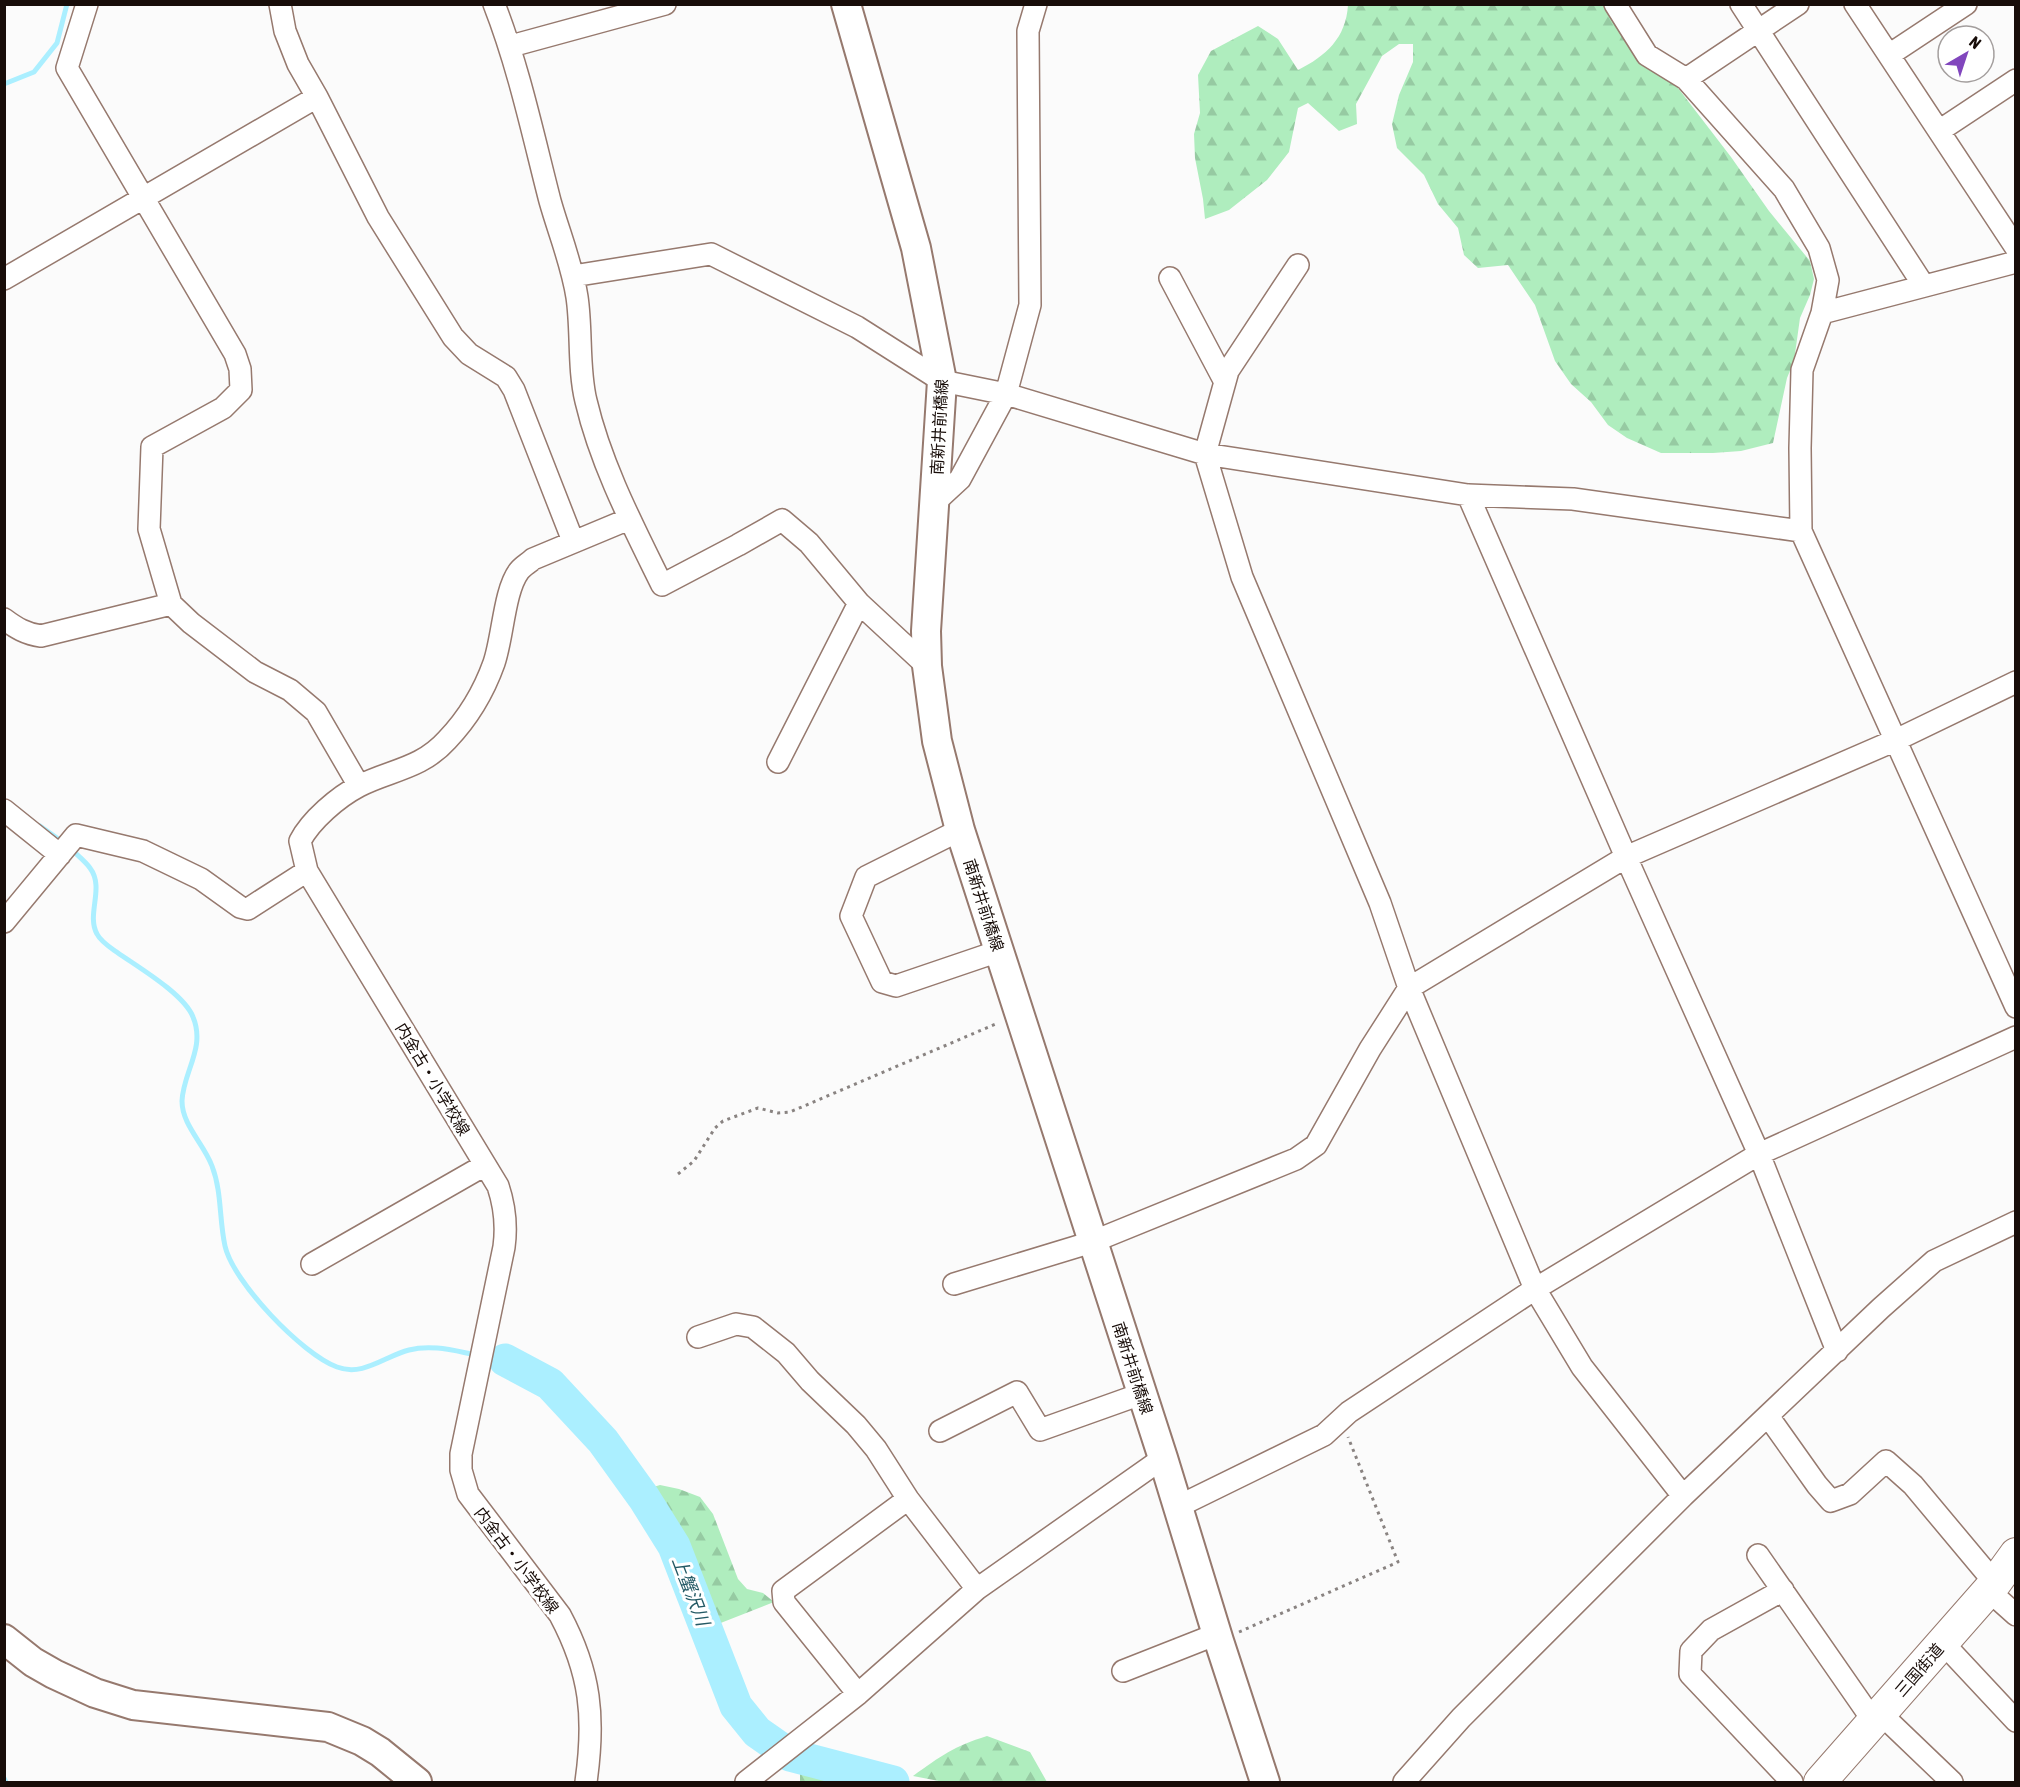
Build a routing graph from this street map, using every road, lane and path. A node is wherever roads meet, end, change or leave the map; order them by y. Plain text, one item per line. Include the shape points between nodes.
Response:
1 (87, 4) edge
2 (280, 4) edge
3 (494, 4) edge
4 (665, 4) edge
5 (846, 4) edge
6 (1036, 4) edge
7 (1615, 4) edge
8 (1741, 4) edge
9 (1798, 4) edge
10 (1855, 4) edge
11 (1966, 4) edge
12 (1758, 31) junction
13 (511, 46) junction
14 (1888, 55) junction
15 (1686, 79) junction
16 (2016, 80) edge
17 (317, 97) junction
18 (1939, 131) junction
19 (144, 198) junction
20 (2016, 249) edge
21 (2016, 262) edge
22 (1298, 265) dead end
23 (573, 276) junction
24 (1170, 278) dead end
25 (4, 279) edge
26 (1924, 286) junction
27 (1822, 313) junction
28 (942, 381) junction
29 (1225, 382) junction
30 (1006, 394) junction
31 (1205, 454) junction
32 (1468, 495) junction
33 (934, 503) junction
34 (629, 519) junction
35 (1801, 531) junction
36 (573, 541) junction
37 (859, 603) junction
38 (171, 604) junction
39 (4, 619) edge
40 (927, 666) junction
41 (2016, 682) edge
42 (1896, 740) junction
43 (777, 762) dead end
44 (359, 786) junction
45 (4, 810) edge
46 (960, 830) junction
47 (60, 855) junction
48 (1626, 857) junction
49 (307, 871) junction
50 (4, 922) edge
51 (999, 951) junction
52 (1409, 988) junction
53 (2016, 1007) edge
54 (1019, 1014) junction
55 (2016, 1036) edge
56 (1759, 1154) junction
57 (485, 1165) junction
58 (678, 1174) dead end
59 (2016, 1222) edge
60 (1092, 1242) junction
61 (312, 1264) dead end
62 (954, 1284) dead end
63 (1535, 1289) junction
64 (698, 1336) dead end
65 (1837, 1351) junction
66 (1141, 1394) junction
67 (1768, 1416) junction
68 (1341, 1419) junction
69 (940, 1431) dead end
70 (1163, 1458) junction
71 (1683, 1496) junction
72 (908, 1499) junction
73 (1177, 1507) junction
74 (2016, 1554) edge
75 (1758, 1555) dead end
76 (1992, 1587) junction
77 (977, 1588) junction
78 (1783, 1590) junction
79 (2016, 1615) edge
80 (1218, 1638) junction
81 (4, 1639) edge
82 (1943, 1643) junction
83 (1123, 1671) dead end
84 (858, 1694) junction
85 (1877, 1718) junction
86 (2016, 1721) edge
87 (417, 1782) edge
88 (586, 1782) edge
89 (746, 1782) edge
90 (1265, 1782) edge
91 (1404, 1782) edge
92 (1792, 1782) edge
93 (1820, 1782) edge
94 (1952, 1782) edge

1 - 19 street via 67,68
2 - 17 street via 298,64
3 - 13 street
4 - 13 street
5 - 28 main road, 南新井前橋線 via 916,248
6 - 30 street via 1028,31 1030,305
7 - 15 street via 1647,55
8 - 12 street
9 - 12 street
10 - 14 street
11 - 14 street
12 - 15 street
12 - 26 street
13 - 23 street
14 - 18 street
15 - 27 street via 1784,189 1819,248 1828,280
16 - 18 street
17 - 19 street
17 - 36 street via 378,217 453,337 469,354 506,377 514,390
18 - 20 street
19 - 25 street
19 - 38 street via 240,369 241,390 223,408 152,447 149,529
21 - 26 street
22 - 29 street via 1228,371
23 - 28 street via 711,254 857,327
23 - 34 street via 585,398
24 - 29 street
26 - 27 street
27 - 35 street via 1802,370
28 - 30 street
28 - 33 main road, 南新井前橋線
29 - 31 street
30 - 31 street
30 - 33 street via 960,479
31 - 32 street
31 - 52 street via 1242,577 1380,903
32 - 35 street via 1574,499
32 - 48 street
33 - 40 main road, 南新井前橋線 via 927,596
34 - 36 street, 内金古・小学校線
34 - 37 street via 662,585 782,520 809,543
35 - 42 street
36 - 44 street, 内金古・小学校線 via 520,569 509,593 495,661 482,692 446,742 423,760
37 - 40 street
37 - 43 street
38 - 39 street via 40,636
38 - 44 street via 255,672 290,690 316,712
40 - 46 main road, 南新井前橋線 via 937,741
41 - 42 street
42 - 48 street
42 - 53 street
44 - 49 street, 内金古・小学校線 via 307,827 300,841
45 - 47 street
46 - 51 main road, 南新井前橋線
46 - 51 street via 866,877 851,916 882,982 896,986
47 - 49 street via 76,835 143,851 201,879 248,909
47 - 50 street
48 - 52 street
48 - 56 street
49 - 57 street, 内金古・小学校線
51 - 54 main road, 南新井前橋線
52 - 60 street via 1316,1145 1296,1159
52 - 63 street
54 - 58 path via 790,1112 758,1108 723,1121 694,1161
54 - 60 main road, 南新井前橋線
55 - 56 street
56 - 63 street
56 - 65 street
57 - 61 street
57 - 88 street, 内金古・小学校線 via 500,1194 506,1229 461,1470 468,1494 555,1608 571,1635 588,1685 591,1729
59 - 65 street via 1934,1261
60 - 62 street
60 - 66 main road, 南新井前橋線
63 - 68 street
63 - 71 street via 1582,1366
64 - 72 street via 736,1324 753,1327 786,1353 856,1425
65 - 67 street
66 - 69 street via 1040,1430 1017,1392
66 - 70 main road, 南新井前橋線
67 - 71 street
67 - 76 street via 1831,1501 1850,1494 1886,1461 1913,1485
68 - 73 street via 1324,1435
68 - 80 path via 1398,1563
70 - 73 main road, 南新井前橋線
70 - 77 street
71 - 91 street via 1461,1718
72 - 77 street
72 - 84 street via 783,1591 784,1602
73 - 80 main road, 南新井前橋線
74 - 76 main road, 三国街道
75 - 78 street
76 - 79 street
76 - 82 main road, 三国街道
77 - 84 street
78 - 85 street
78 - 92 street via 1711,1630 1691,1651 1690,1674
80 - 83 street
80 - 90 main road, 南新井前橋線
81 - 87 main road via 54,1674 133,1705 328,1727 380,1752
82 - 85 main road, 三国街道
82 - 86 street
84 - 89 street
85 - 93 main road, 三国街道
85 - 94 street

